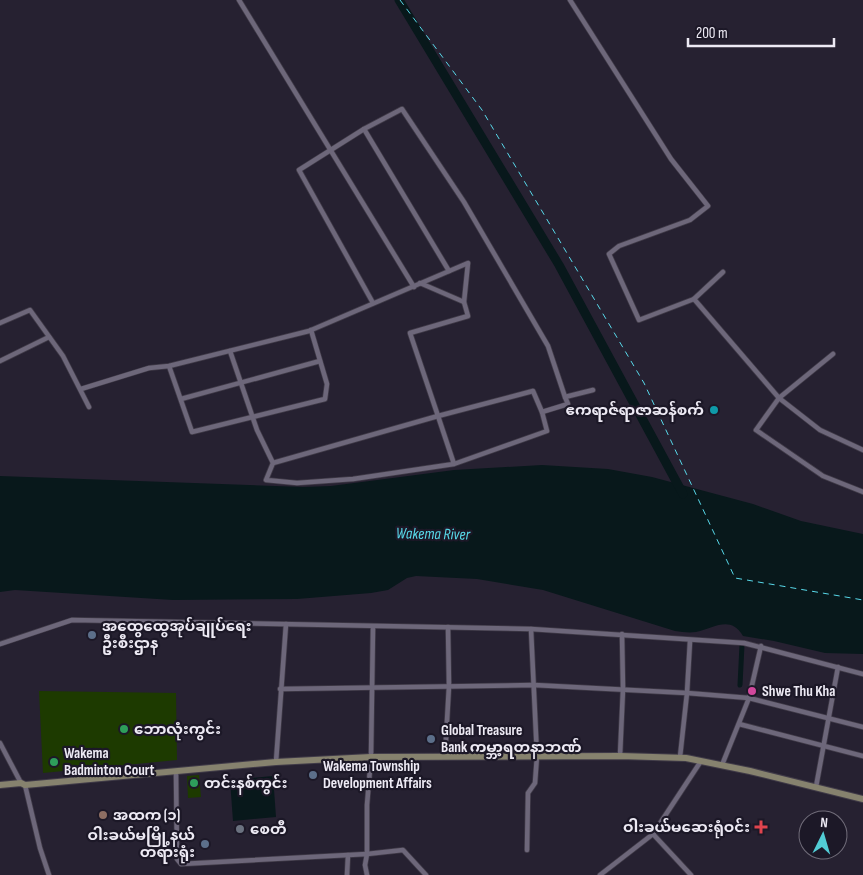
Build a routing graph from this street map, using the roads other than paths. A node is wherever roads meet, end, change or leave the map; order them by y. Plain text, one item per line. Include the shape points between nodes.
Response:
1 (239, 0) edge
2 (570, 0) edge
3 (364, 129) junction
4 (330, 151) junction
5 (449, 271) junction
6 (723, 272) dead end
7 (420, 283) junction
8 (414, 287) junction
9 (694, 299) junction
10 (464, 302) junction
11 (373, 303) junction
12 (0, 323) edge
13 (312, 330) junction
14 (49, 337) junction
15 (230, 351) junction
16 (833, 354) dead end
17 (0, 361) edge
18 (320, 361) junction
19 (169, 366) junction
20 (241, 383) junction
21 (81, 389) junction
22 (593, 390) dead end
23 (565, 397) junction
24 (779, 398) junction
25 (181, 399) junction
26 (89, 407) dead end
27 (542, 412) junction
28 (438, 416) junction
29 (252, 418) junction
30 (863, 450) edge
31 (273, 463) junction
32 (454, 464) junction
33 (863, 492) edge
34 (286, 624) junction
35 (373, 627) junction
36 (448, 627) junction
37 (531, 629) junction
38 (622, 634) junction
39 (690, 641) junction
40 (0, 644) edge
41 (761, 646) junction
42 (838, 668) junction
43 (863, 674) edge
44 (534, 685) junction
45 (449, 686) junction
46 (371, 688) junction
47 (280, 689) junction
48 (623, 689) junction
49 (687, 693) junction
50 (749, 698) junction
51 (829, 720) junction
52 (739, 724) junction
53 (863, 727) edge
54 (0, 743) edge
55 (824, 746) junction
56 (445, 756) junction
57 (537, 756) junction
58 (620, 756) junction
59 (863, 756) edge
60 (371, 757) junction
61 (680, 758) junction
62 (701, 761) junction
63 (276, 762) junction
64 (722, 765) junction
65 (176, 772) junction
66 (23, 784) junction
67 (0, 785) edge
68 (816, 787) junction
69 (863, 799) edge
70 (653, 834) junction
71 (527, 850) dead end
72 (348, 854) junction
73 (367, 854) junction
74 (49, 875) edge
75 (347, 875) edge
76 (367, 875) edge
77 (426, 875) edge
78 (600, 875) edge
79 (691, 875) edge

1 - 4 street
2 - 9 street via 672,159 708,206 690,220 619,246 609,254 639,320
3 - 4 street
3 - 5 street
3 - 23 street via 402,108 464,202 548,346
4 - 8 street
4 - 11 street via 299,170
5 - 7 street
5 - 10 street via 468,263
6 - 9 street
7 - 8 street
7 - 10 street
8 - 11 street
9 - 24 street
10 - 28 street via 468,316 410,333
11 - 13 street
12 - 14 street via 30,310
13 - 15 street
13 - 18 street
14 - 17 street
14 - 21 street
15 - 19 street
15 - 20 street
16 - 24 street
18 - 20 street
18 - 29 street via 326,384 325,399
19 - 21 street via 149,368
19 - 25 street
20 - 25 street
20 - 29 street
21 - 26 street
22 - 23 street
23 - 27 street via 568,404
24 - 30 street via 820,430
24 - 33 street via 756,430 823,476
25 - 29 street via 192,432
27 - 28 street via 532,391
27 - 32 street via 547,431
28 - 31 street
28 - 32 street
29 - 31 street
31 - 32 street via 266,480 282,483 353,479
34 - 35 street
34 - 40 street via 72,620
34 - 47 street
35 - 36 street
35 - 46 street
36 - 37 street
36 - 45 street
37 - 38 street
37 - 44 street
38 - 39 street
38 - 48 street
39 - 41 street
39 - 49 street
41 - 42 street
41 - 50 street
42 - 43 street
42 - 51 street
44 - 45 street
44 - 48 street
44 - 57 street
45 - 46 street
45 - 56 street
46 - 47 street
46 - 60 street
47 - 63 street
48 - 49 street
48 - 58 street
49 - 50 street
49 - 61 street
50 - 51 street
50 - 52 street
51 - 53 street
51 - 55 street
52 - 55 street
52 - 64 street
54 - 66 street
55 - 59 street
55 - 68 street
56 - 57 street
56 - 60 street
57 - 58 street
57 - 71 street via 535,782 528,793
58 - 61 street
60 - 63 street
60 - 73 street
61 - 62 street
62 - 64 street
62 - 70 street
63 - 65 street
64 - 68 street
65 - 66 street
65 - 72 street via 177,859 181,864
66 - 67 street
66 - 74 street
68 - 69 street
70 - 78 street
70 - 79 street
72 - 73 street
72 - 75 street
73 - 76 street
73 - 77 street via 403,850

